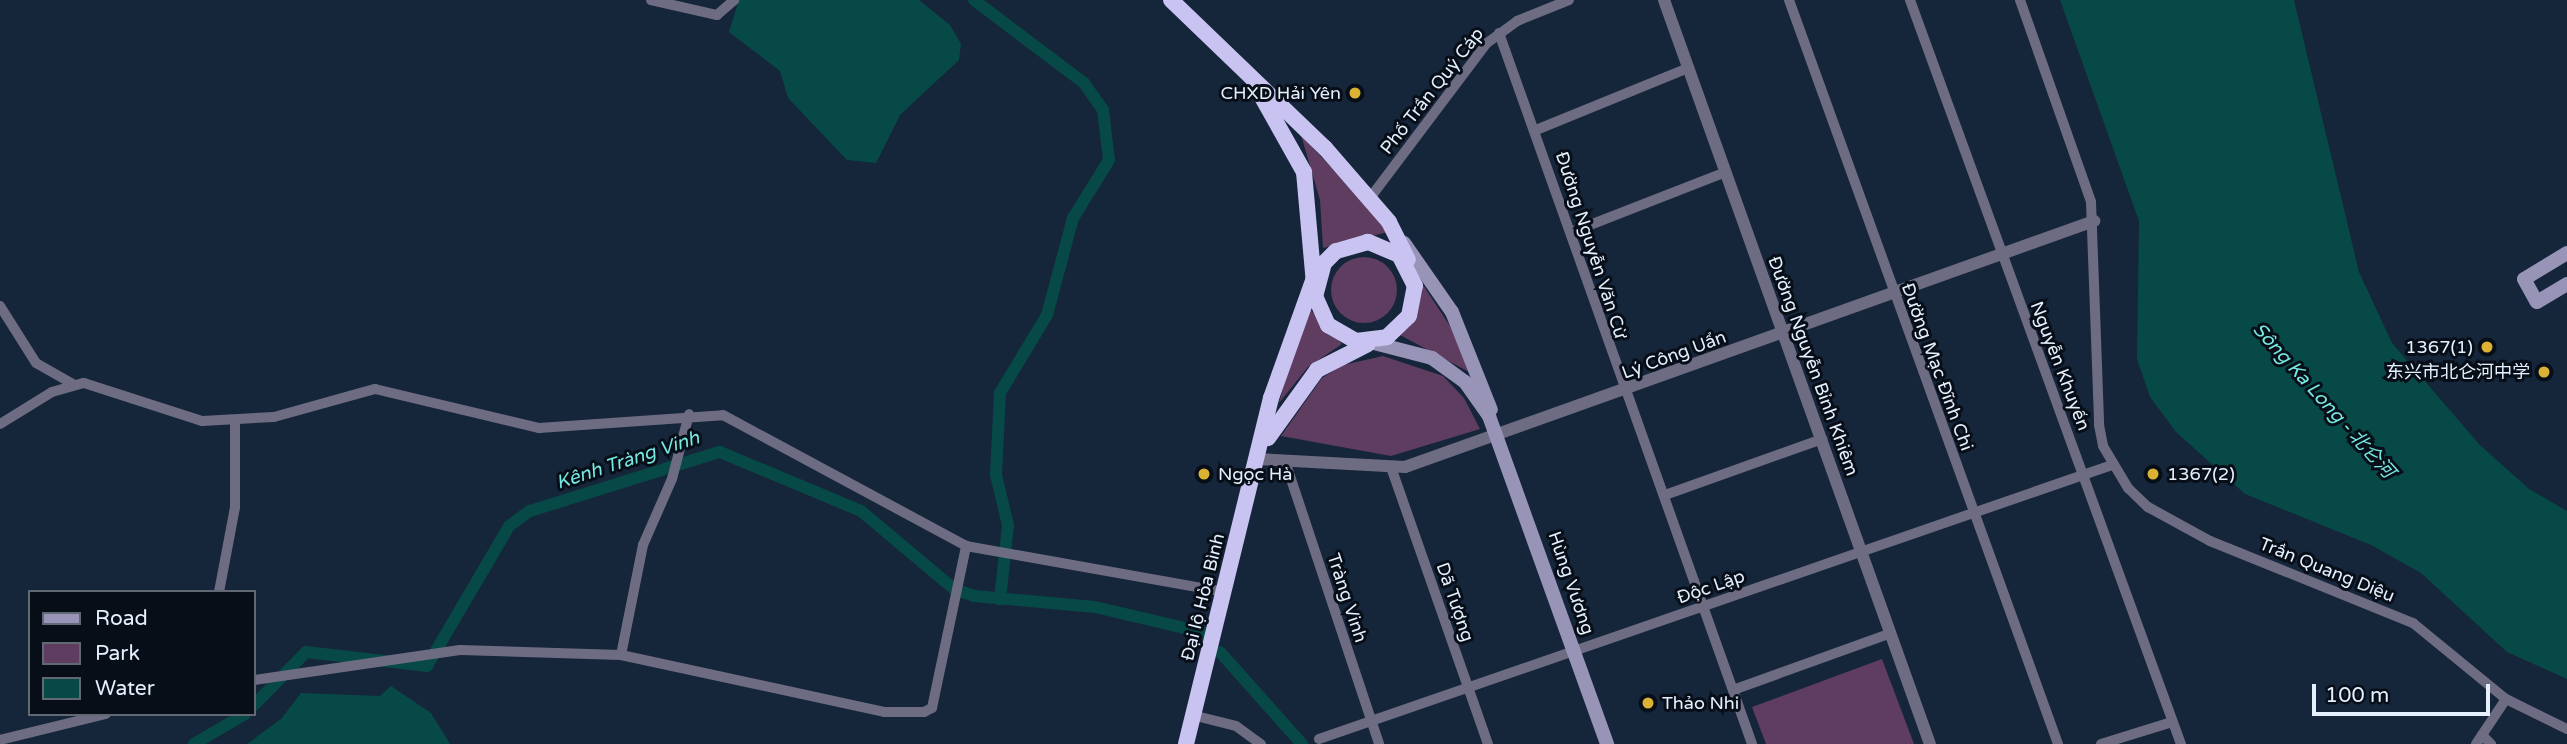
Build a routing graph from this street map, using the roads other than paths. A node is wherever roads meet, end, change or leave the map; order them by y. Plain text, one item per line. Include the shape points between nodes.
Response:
1 (651, 0) edge
2 (734, 0) edge
3 (1171, 0) edge
4 (1569, 0) edge
5 (1664, 0) edge
6 (1788, 0) edge
7 (1910, 0) edge
8 (2020, 0) edge
9 (1499, 33) junction
10 (1688, 68) junction
11 (1258, 90) junction
12 (1536, 130) junction
13 (1723, 173) junction
14 (1370, 198) junction
15 (2094, 221) junction
16 (1313, 222) junction
17 (1389, 222) junction
18 (1572, 232) junction
19 (2567, 253) edge
20 (2001, 257) junction
21 (1324, 263) junction
22 (1406, 263) junction
23 (1314, 277) junction
24 (2567, 284) edge
25 (1315, 296) junction
26 (1895, 296) junction
27 (1443, 297) junction
28 (0, 306) edge
29 (1299, 307) junction
30 (1784, 334) junction
31 (1372, 343) junction
32 (73, 384) junction
33 (1624, 393) junction
34 (689, 414) junction
35 (235, 421) junction
36 (0, 424) edge
37 (1498, 435) junction
38 (1822, 439) junction
39 (1257, 459) junction
40 (1285, 461) junction
41 (2112, 465) junction
42 (1392, 470) junction
43 (2083, 471) junction
44 (1665, 495) junction
45 (1973, 512) junction
46 (966, 546) junction
47 (1862, 551) junction
48 (219, 590) edge
49 (1224, 592) junction
50 (1704, 606) junction
51 (1891, 633) junction
52 (1574, 651) junction
53 (621, 655) junction
54 (256, 680) edge
55 (1468, 687) junction
56 (1733, 690) junction
57 (2505, 699) junction
58 (1192, 715) junction
59 (98, 716) edge
60 (1371, 721) junction
61 (2172, 722) junction
62 (2567, 729) edge
63 (1319, 739) dead end
64 (2479, 739) edge
65 (0, 740) edge
66 (1186, 744) edge
67 (1261, 744) edge
68 (1379, 744) edge
69 (1488, 744) edge
70 (1607, 744) edge
71 (1752, 744) edge
72 (1930, 744) edge
73 (2058, 744) edge
74 (2101, 744) edge
75 (2181, 744) edge
76 (2491, 744) edge

1 - 2 street via 717,15
3 - 11 highway
4 - 9 street, Phố Trần Quý Cáp
5 - 10 street, Đường Nguyễn Bỉnh Khiêm
6 - 26 street, Đường Mạc Đĩnh Chi
7 - 20 street, Nguyễn Khuyến
8 - 15 street via 2078,155
9 - 12 street, Đường Nguyễn Văn Cừ
9 - 14 street, Phố Trần Quý Cáp
10 - 12 street
10 - 13 street, Đường Nguyễn Bỉnh Khiêm
11 - 14 highway via 1311,134
11 - 16 highway via 1298,156
12 - 18 street, Đường Nguyễn Văn Cừ
13 - 18 street
13 - 30 street, Đường Nguyễn Bỉnh Khiêm
14 - 17 highway
15 - 20 street, Lý Công Uẩn
15 - 41 street via 2096,399
16 - 23 highway
16 - 29 highway
17 - 22 highway
17 - 27 main road
18 - 33 street, Đường Nguyễn Văn Cừ
19 - 24 main road via 2524,279 2536,302
20 - 26 street, Lý Công Uẩn
20 - 43 street, Nguyễn Khuyến
21 - 22 highway via 1359,243
21 - 23 highway
21 - 25 highway
22 - 27 main road
22 - 31 highway via 1409,316
23 - 25 highway
23 - 29 highway
25 - 31 highway via 1328,325
26 - 30 street, Lý Công Uẩn
26 - 45 street, Đường Mạc Đĩnh Chi
27 - 37 main road via 1482,379
28 - 32 street via 36,363
29 - 39 highway, Đại lộ Hòa Bình
30 - 33 street, Lý Công Uẩn
30 - 38 street, Đường Nguyễn Bỉnh Khiêm
31 - 37 main road via 1413,349 1449,369 1478,398
31 - 39 highway via 1329,361 1307,380
32 - 35 street via 113,388 172,417
32 - 36 street
33 - 37 street, Lý Công Uẩn
33 - 44 street, Đường Nguyễn Văn Cừ
34 - 35 street via 539,428 375,389 274,418
34 - 46 street via 742,421
34 - 53 street via 672,479 643,545
35 - 48 street via 237,486
37 - 42 street, Lý Công Uẩn
37 - 52 main road, Hùng Vương
38 - 44 street
38 - 47 street, Đường Nguyễn Bỉnh Khiêm
39 - 40 street, Lý Công Uẩn
39 - 49 highway, Đại lộ Hòa Bình
40 - 42 street, Lý Công Uẩn
40 - 60 street, Tràng Vinh
41 - 43 street, Độc Lập
41 - 57 street, Trần Quang Diệu via 2147,507 2175,525 2413,623
42 - 55 street, Dã Tượng
43 - 45 street, Độc Lập
43 - 61 street, Nguyễn Khuyến
44 - 50 street, Đường Nguyễn Văn Cừ
45 - 47 street, Độc Lập
45 - 73 street, Đường Mạc Đĩnh Chi
46 - 49 street
46 - 53 street via 932,708 923,712 884,712
47 - 50 street, Độc Lập
47 - 51 street, Đường Nguyễn Bỉnh Khiêm
49 - 58 highway, Đại lộ Hòa Bình
50 - 52 street, Độc Lập
50 - 56 street, Đường Nguyễn Văn Cừ
51 - 56 street
51 - 72 street, Đường Nguyễn Bỉnh Khiêm
52 - 55 street, Độc Lập
52 - 70 main road, Hùng Vương
53 - 54 street via 460,650
55 - 60 street, Độc Lập
55 - 69 street, Dã Tượng
56 - 71 street, Đường Nguyễn Văn Cừ
57 - 62 street, Trần Quang Diệu
57 - 64 street
58 - 66 highway, Đại lộ Hòa Bình
58 - 67 street via 1236,726
59 - 65 street
60 - 63 street, Độc Lập
60 - 68 street, Tràng Vinh
61 - 74 street
61 - 75 street, Nguyễn Khuyến
64 - 76 street

